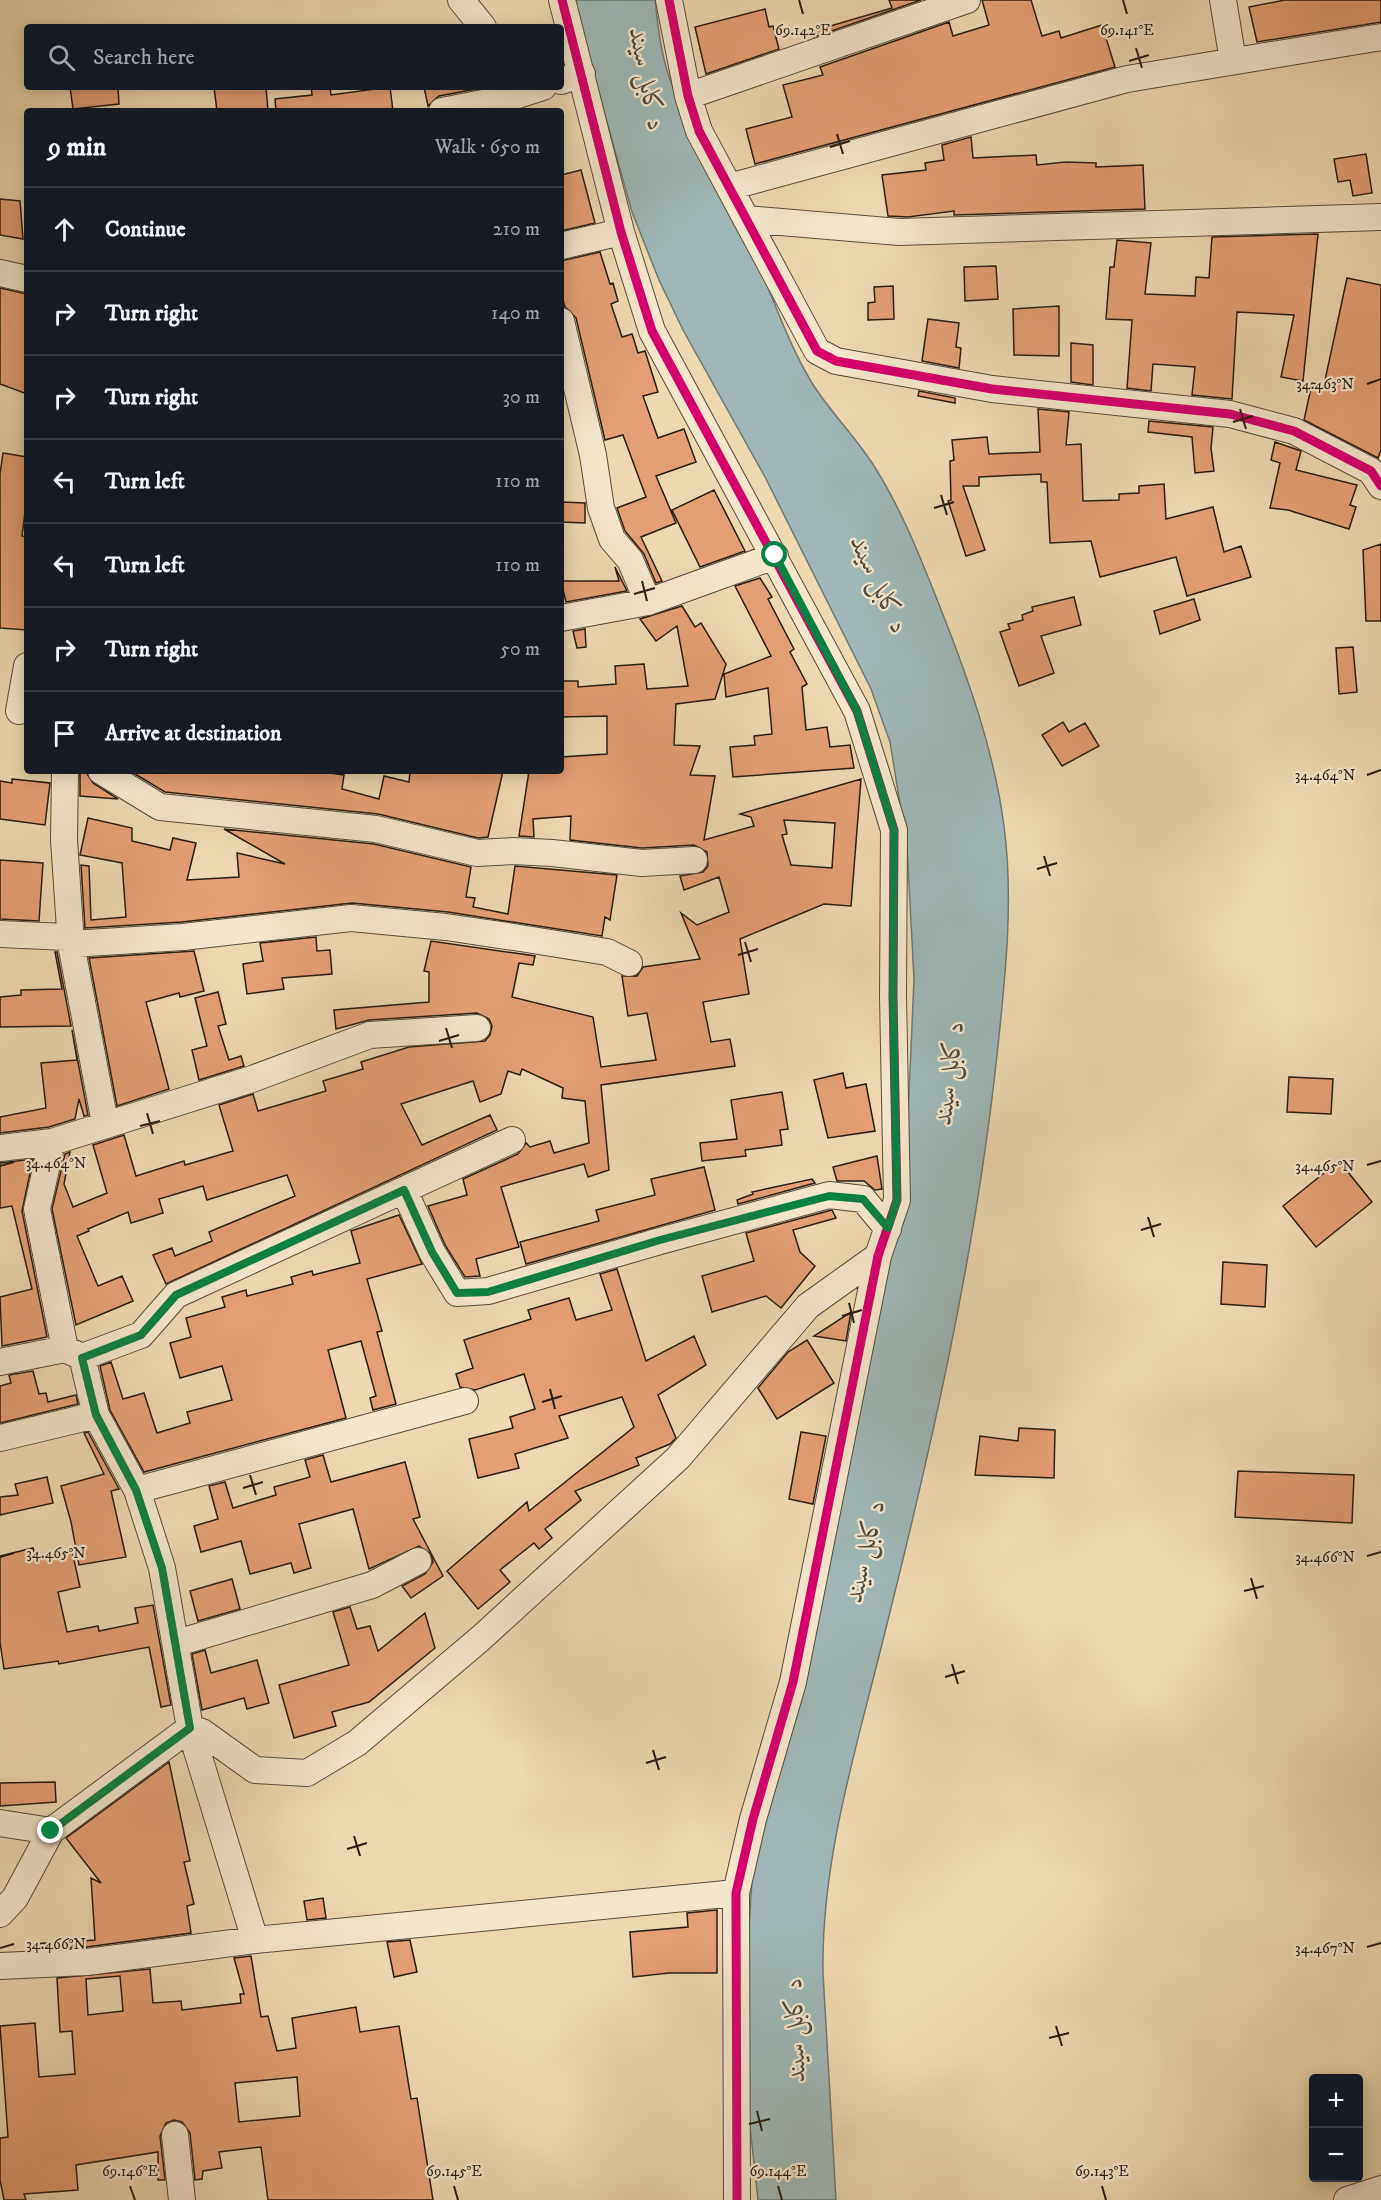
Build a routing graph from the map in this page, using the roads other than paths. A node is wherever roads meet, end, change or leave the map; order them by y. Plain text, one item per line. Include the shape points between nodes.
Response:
1 (461, 0) edge
2 (562, 0) edge
3 (669, 0) edge
4 (967, 0) edge
5 (1223, 0) edge
6 (481, 24) edge
7 (1381, 37) edge
8 (1233, 61) junction
9 (571, 78) edge
10 (526, 90) edge
11 (508, 93) edge
12 (688, 96) junction
13 (453, 108) edge
14 (729, 187) junction
15 (1381, 217) edge
16 (746, 219) junction
17 (621, 232) junction
18 (564, 245) edge
19 (0, 273) edge
20 (24, 278) edge
21 (564, 334) edge
22 (1381, 486) edge
23 (775, 555) junction
24 (648, 602) junction
25 (564, 617) edge
26 (24, 677) edge
27 (15, 711) edge
28 (65, 774) edge
29 (106, 774) edge
30 (694, 860) dead end
31 (0, 934) edge
32 (71, 944) junction
33 (629, 963) dead end
34 (477, 1028) dead end
35 (105, 1123) junction
36 (512, 1140) dead end
37 (52, 1142) junction
38 (0, 1148) edge
39 (404, 1190) junction
40 (888, 1228) junction
41 (878, 1256) junction
42 (74, 1353) junction
43 (0, 1362) edge
44 (465, 1401) dead end
45 (96, 1415) junction
46 (0, 1438) edge
47 (136, 1490) junction
48 (418, 1561) dead end
49 (177, 1644) junction
50 (190, 1728) junction
51 (0, 1823) edge
52 (51, 1831) junction
53 (736, 1893) junction
54 (0, 1914) edge
55 (255, 1940) junction
56 (0, 1966) edge
57 (175, 2135) dead end
58 (1381, 2189) edge
59 (182, 2200) edge
60 (737, 2200) edge
61 (1347, 2200) edge

1 - 6 street
2 - 9 street
3 - 12 street
4 - 12 street
5 - 8 street
7 - 8 street
8 - 14 street via 1127,80
9 - 17 street
10 - 11 street
11 - 13 street
12 - 14 street via 699,130
14 - 16 street
15 - 16 street via 899,232
16 - 22 street via 817,351 836,361 992,389 1230,414 1294,431 1371,471
17 - 18 street
17 - 23 street via 652,331
19 - 20 street
21 - 24 street via 593,455 601,508 612,539 630,560
23 - 24 street
23 - 40 street via 857,711 894,830 897,1200
24 - 25 street
26 - 27 street
28 - 32 street via 64,840
29 - 30 street via 160,807 376,830 477,853 552,853 642,863
31 - 32 street via 66,937
32 - 33 street via 183,937 351,918 446,927 608,952
32 - 35 street
34 - 35 street via 370,1035 252,1079
35 - 37 street
36 - 39 street
37 - 38 street
37 - 42 street via 37,1209
39 - 40 street via 432,1252 457,1293 488,1292 660,1240 829,1196 863,1199
39 - 42 street via 176,1295 141,1335
40 - 41 street
41 - 50 street via 808,1306 678,1458 481,1638 357,1743 307,1773 255,1770
41 - 53 street via 793,1682
42 - 43 street
42 - 45 street
44 - 47 street
45 - 46 street
45 - 47 street
47 - 49 street via 162,1568
48 - 49 street via 372,1585
49 - 50 street
50 - 52 street
50 - 55 street
51 - 52 street
52 - 54 street via 15,1898
53 - 55 street
53 - 60 street
55 - 56 street via 87,1962
57 - 59 street
58 - 61 street

